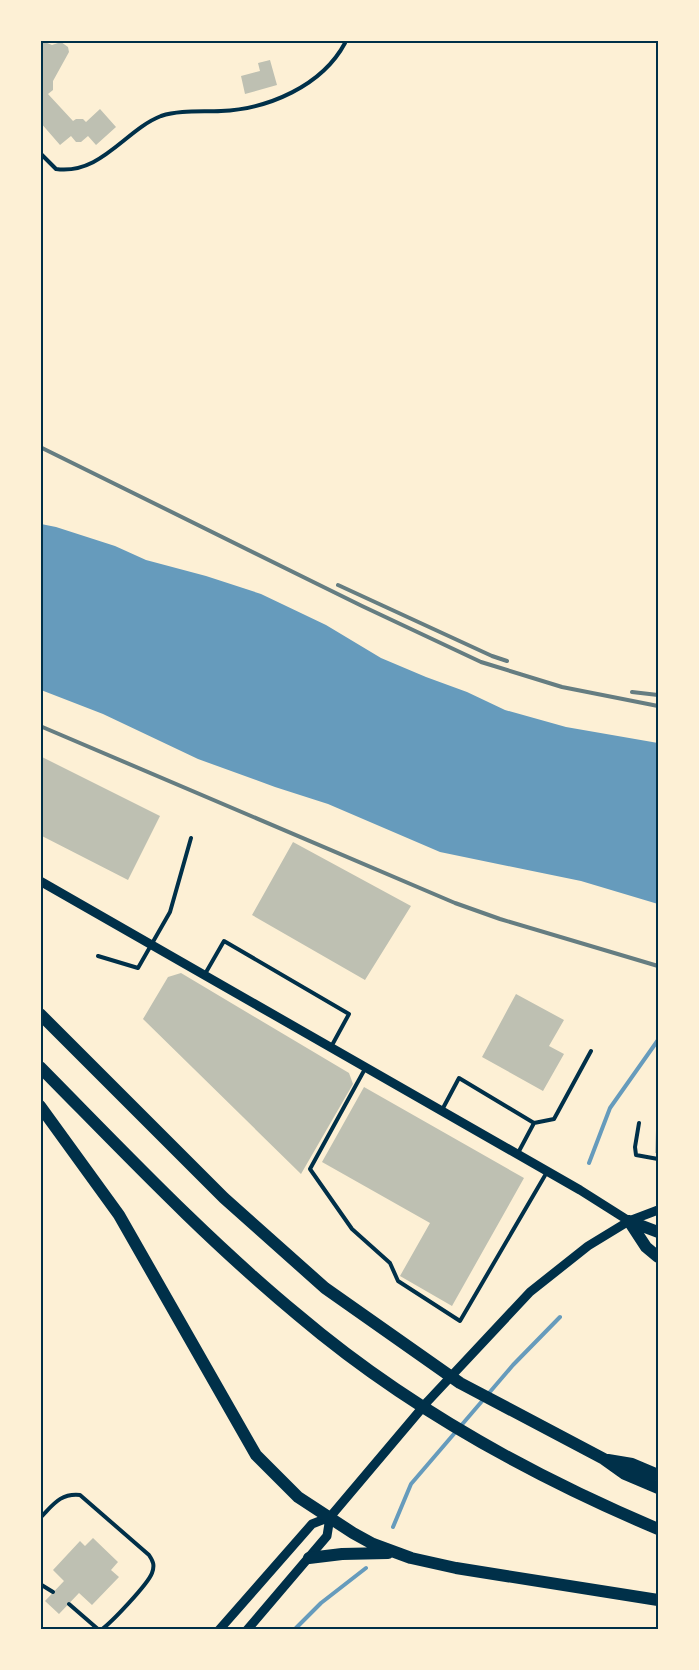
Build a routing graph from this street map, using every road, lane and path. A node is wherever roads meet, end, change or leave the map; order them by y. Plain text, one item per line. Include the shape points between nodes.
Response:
1 (343, 40) edge
2 (40, 153) edge
3 (191, 838) dead end
4 (40, 881) edge
5 (152, 944) junction
6 (98, 956) dead end
7 (205, 975) junction
8 (40, 1014) edge
9 (331, 1047) junction
10 (591, 1051) dead end
11 (40, 1067) edge
12 (366, 1067) junction
13 (40, 1106) edge
14 (442, 1110) junction
15 (534, 1123) junction
16 (639, 1123) dead end
17 (517, 1154) junction
18 (658, 1159) edge
19 (547, 1171) junction
20 (658, 1210) edge
21 (629, 1221) junction
22 (658, 1232) edge
23 (658, 1257) edge
24 (604, 1460) junction
25 (658, 1475) edge
26 (658, 1488) edge
27 (330, 1517) junction
28 (40, 1518) edge
29 (658, 1529) edge
30 (395, 1553) junction
31 (309, 1558) junction
32 (40, 1584) edge
33 (53, 1592) dead end
34 (658, 1600) edge
35 (69, 1604) dead end
36 (100, 1629) edge
37 (219, 1629) edge
38 (247, 1629) edge

1 - 2 lane via 339,56 318,77 258,106 163,116 97,160 74,168 56,169
3 - 5 lane via 170,912
4 - 5 main road
5 - 6 lane via 138,968
5 - 7 main road
7 - 9 main road
7 - 9 lane via 224,941 349,1014
8 - 24 highway via 224,1198 325,1288 460,1383
9 - 12 main road
10 - 15 lane via 554,1119
11 - 29 highway via 244,1269 374,1373 510,1460
12 - 14 main road
12 - 19 lane via 310,1169 352,1229 390,1263 398,1281 460,1320
13 - 27 highway via 119,1215 256,1455 298,1497
14 - 15 lane via 459,1078
14 - 17 main road
15 - 17 lane
16 - 18 lane via 636,1155
17 - 19 main road
19 - 21 main road
20 - 21 main road
21 - 22 highway
21 - 23 highway via 646,1247
21 - 27 main road via 588,1246 530,1292 428,1401
24 - 25 highway via 632,1464
24 - 26 highway
27 - 30 highway via 352,1533
27 - 31 main road via 327,1536
27 - 37 main road via 312,1524
28 - 36 lane via 58,1498 80,1495 149,1555 154,1564 152,1575 111,1623
30 - 31 highway
30 - 34 highway via 456,1568
31 - 38 main road
32 - 33 lane
35 - 36 lane

